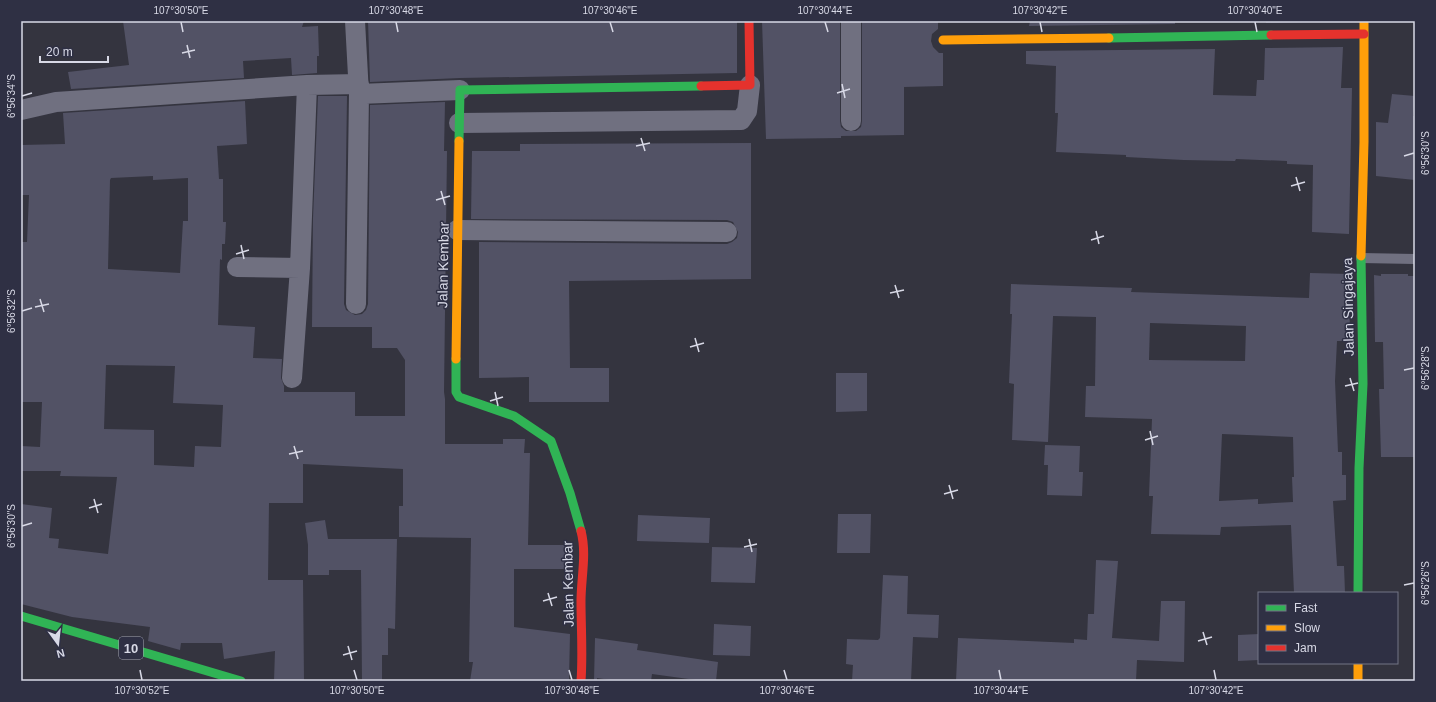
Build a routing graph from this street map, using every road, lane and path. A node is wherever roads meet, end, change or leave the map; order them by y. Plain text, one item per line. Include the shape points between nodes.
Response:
1 (356, 21) edge
2 (749, 21) edge
3 (851, 21) edge
4 (1364, 21) edge
5 (1364, 34) junction
6 (943, 40) dead end
7 (307, 85) junction
8 (750, 85) junction
9 (358, 89) junction
10 (460, 90) junction
11 (21, 110) edge
12 (851, 121) dead end
13 (460, 123) junction
14 (457, 230) junction
15 (727, 232) dead end
16 (1361, 258) junction
17 (1415, 259) edge
18 (237, 267) dead end
19 (300, 268) junction
20 (356, 304) dead end
21 (292, 378) dead end
22 (1358, 592) edge
23 (21, 616) edge
24 (1358, 664) edge
25 (241, 681) edge
26 (581, 681) edge
27 (1358, 681) edge

1 - 9 street
2 - 8 main road
3 - 12 street
4 - 5 main road, Jalan Singajaya
5 - 6 main road
5 - 16 main road, Jalan Singajaya
7 - 9 street
7 - 11 street via 56,102
7 - 19 street
8 - 10 main road
8 - 13 street via 747,111 741,120
9 - 10 street
9 - 20 street
10 - 13 main road, Jalan Kembar
13 - 14 main road, Jalan Kembar
14 - 15 street
14 - 26 main road, Jalan Kembar via 456,392 459,397 514,416 551,441 570,493 584,543
16 - 17 lane
16 - 22 main road, Jalan Singajaya via 1362,384
18 - 19 street
19 - 21 street
23 - 25 main road, 10
24 - 27 main road

